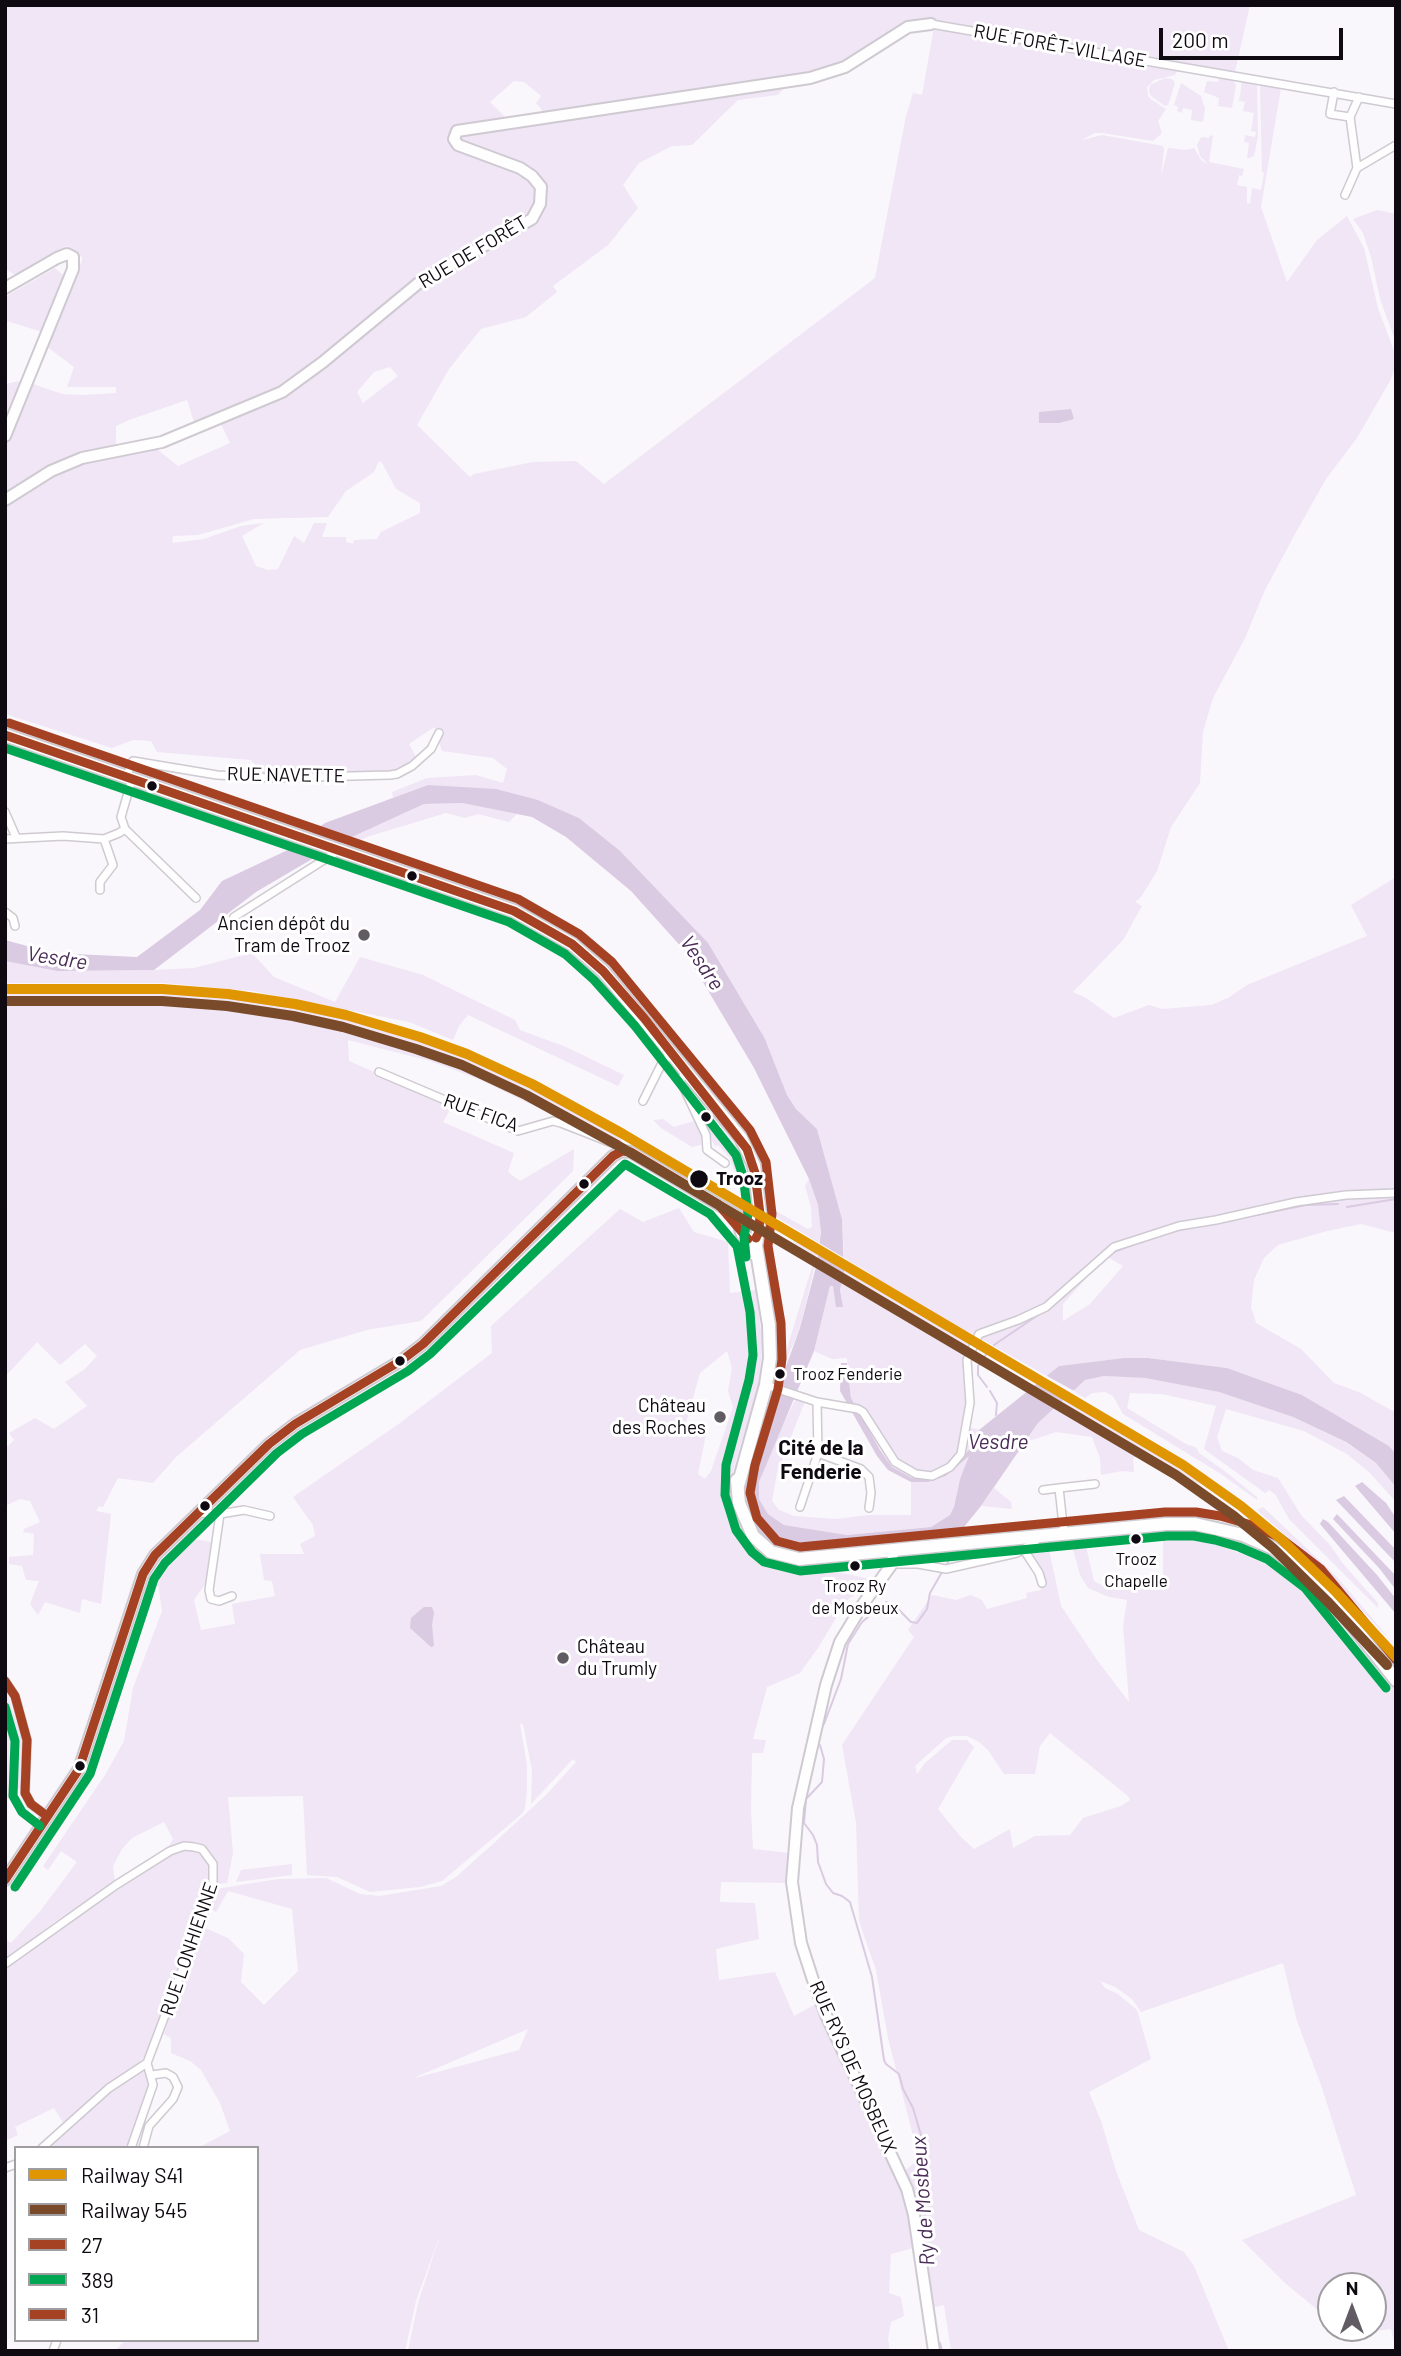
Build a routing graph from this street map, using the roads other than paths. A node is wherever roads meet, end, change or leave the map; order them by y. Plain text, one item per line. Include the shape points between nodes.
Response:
1 (931, 23) joint
2 (1334, 92) junction
3 (1359, 97) junction
4 (1396, 104) edge
5 (1350, 117) junction
6 (1396, 145) edge
7 (1357, 168) junction
8 (1345, 195) dead end
9 (5, 288) edge
10 (5, 436) edge
11 (5, 500) edge
12 (439, 733) dead end
13 (5, 735) edge
14 (129, 778) junction
15 (5, 812) edge
16 (125, 828) junction
17 (10, 838) edge
18 (104, 839) junction
19 (336, 850) junction
20 (100, 890) dead end
21 (196, 898) dead end
22 (5, 912) edge
23 (234, 917) dead end
24 (15, 926) dead end
25 (630, 1003) junction
26 (668, 1056) junction
27 (379, 1072) dead end
28 (684, 1075) junction
29 (643, 1101) dead end
30 (622, 1151) junction
31 (725, 1163) dead end
32 (1396, 1193) edge
33 (750, 1229) junction
34 (767, 1385) junction
35 (812, 1401) junction
36 (818, 1453) junction
37 (1095, 1484) dead end
38 (1059, 1488) junction
39 (1043, 1490) dead end
40 (800, 1507) dead end
41 (869, 1508) dead end
42 (200, 1513) junction
43 (220, 1514) junction
44 (270, 1516) dead end
45 (1064, 1534) junction
46 (1040, 1536) junction
47 (1024, 1550) junction
48 (893, 1557) junction
49 (1042, 1583) dead end
50 (232, 1597) dead end
51 (1396, 1680) edge
52 (5, 1681) edge
53 (47, 1816) junction
54 (5, 1880) edge
55 (5, 1964) edge
56 (147, 2063) junction
57 (152, 2075) junction
58 (44, 2146) edge
59 (132, 2146) edge
60 (144, 2146) edge
61 (934, 2351) edge

1 - 2 street, RUE FORÊT-VILLAGE
1 - 11 street, RUE DE FORÊT via 908,27 845,67 810,78 457,131 454,139 458,145 533,176 541,187 540,204 532,219 421,281 282,392 162,442 82,458
2 - 3 street, RUE FORÊT-VILLAGE
2 - 5 street via 1330,114
3 - 4 street, RUE FORÊT-VILLAGE
3 - 5 street
5 - 7 street
6 - 7 street
7 - 8 street
9 - 10 street via 57,258 73,257 73,269
12 - 14 street, RUE NAVETTE via 412,766 390,775 217,775 133,761
13 - 14 main road
14 - 16 street via 121,817
14 - 19 main road
15 - 17 street
16 - 18 street
16 - 21 street
17 - 18 street
18 - 20 street via 113,865 100,882
19 - 23 street
19 - 25 main road via 531,919 589,956
22 - 24 street
25 - 26 main road
25 - 33 main road via 747,1149 760,1214
26 - 28 main road
26 - 29 street
27 - 30 street, RUE FICA via 518,1131 553,1121 617,1145
28 - 31 street via 682,1087 706,1135 707,1150
28 - 33 main road via 744,1151 754,1203
30 - 33 street via 631,1152 718,1205
30 - 42 street via 423,1344 295,1424
32 - 35 street via 1296,1202 1179,1226 1126,1242 1104,1254 1046,1307 981,1333 970,1350 966,1370 971,1395 961,1454 932,1476 895,1462 863,1412
33 - 34 main road via 770,1333
34 - 35 street
34 - 48 main road via 738,1486 746,1524 761,1544 779,1555 799,1559
35 - 36 street
36 - 40 street
36 - 41 street via 869,1477
37 - 38 street
38 - 39 street
38 - 45 street
42 - 43 street
42 - 53 street via 155,1555 144,1574 79,1769
43 - 44 street via 244,1510
43 - 50 street via 209,1590 211,1599
45 - 46 main road
45 - 51 main road via 1195,1524 1273,1548 1313,1579
46 - 47 street
46 - 48 main road
47 - 48 street via 944,1569
47 - 49 street
48 - 61 street, RUE RYS DE MOSBEUX via 840,1642 832,1665 798,1808 792,1881 802,1942 826,2015 907,2189
52 - 53 street via 15,1696 27,1740 25,1793
53 - 54 street
55 - 56 street, RUE LONHIENNE via 170,1852 184,1846 202,1849 213,1864 213,1888
56 - 57 street
56 - 58 street via 109,2088
57 - 59 street via 153,2085
57 - 60 street via 166,2073 178,2087 149,2126

